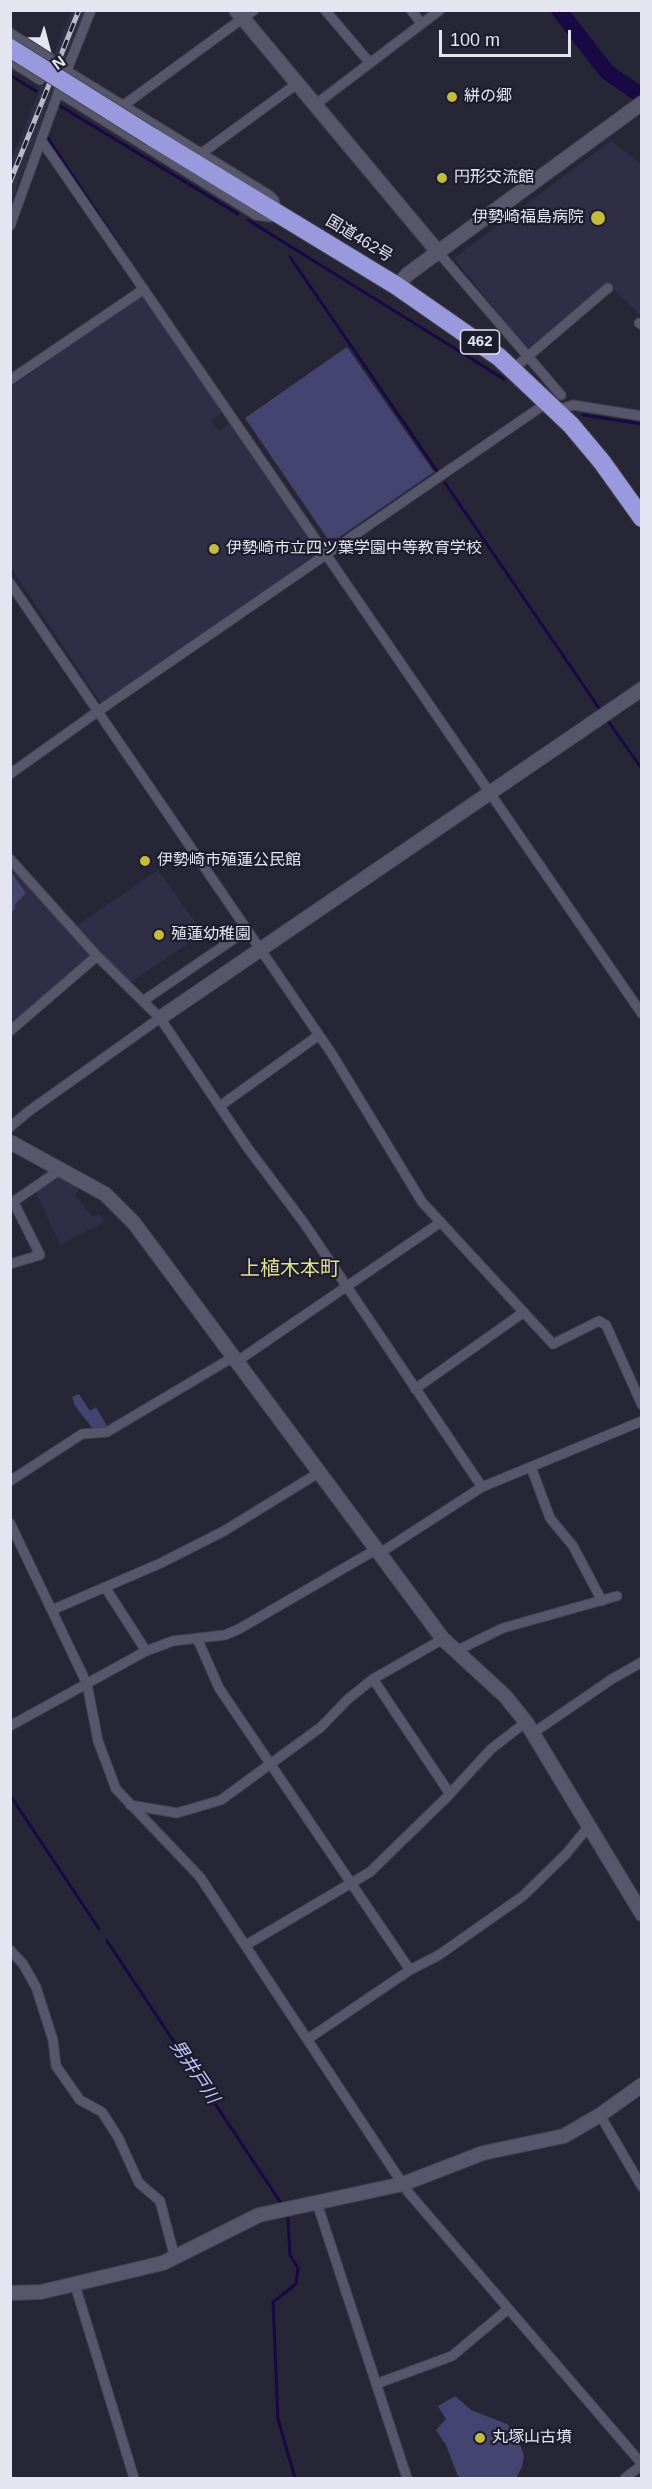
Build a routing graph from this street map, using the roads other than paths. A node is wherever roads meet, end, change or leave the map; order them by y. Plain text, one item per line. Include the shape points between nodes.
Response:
1 (92, 10) edge
2 (325, 10) edge
3 (411, 10) edge
4 (440, 10) edge
5 (244, 13) edge
6 (421, 23) junction
7 (10, 33) edge
8 (10, 48) edge
9 (35, 49) junction
10 (50, 58) dead end
11 (10, 61) edge
12 (370, 63) junction
13 (67, 70) junction
14 (28, 72) junction
15 (40, 80) dead end
16 (298, 83) junction
17 (58, 92) junction
18 (316, 104) junction
19 (642, 104) edge
20 (124, 105) junction
21 (40, 140) junction
22 (202, 153) junction
23 (276, 207) junction
24 (10, 226) edge
25 (438, 252) junction
26 (397, 286) junction
27 (608, 288) dead end
28 (144, 289) junction
29 (526, 356) junction
30 (513, 369) junction
31 (10, 380) edge
32 (556, 402) junction
33 (642, 416) edge
34 (642, 518) edge
35 (328, 554) junction
36 (10, 583) edge
37 (642, 689) edge
38 (97, 712) junction
39 (10, 774) edge
40 (490, 793) junction
41 (10, 859) edge
42 (247, 930) junction
43 (259, 948) junction
44 (97, 956) junction
45 (143, 1001) junction
46 (642, 1014) edge
47 (160, 1018) junction
48 (10, 1031) edge
49 (319, 1035) junction
50 (220, 1106) junction
51 (10, 1127) edge
52 (10, 1142) edge
53 (62, 1169) junction
54 (12, 1204) edge
55 (441, 1222) junction
56 (10, 1264) edge
57 (345, 1287) junction
58 (524, 1312) junction
59 (237, 1358) junction
60 (415, 1389) junction
61 (642, 1406) edge
62 (642, 1421) edge
63 (531, 1467) junction
64 (320, 1472) junction
65 (10, 1481) edge
66 (482, 1487) junction
67 (10, 1523) edge
68 (379, 1551) junction
69 (105, 1587) junction
70 (617, 1596) dead end
71 (602, 1601) junction
72 (52, 1610) junction
73 (197, 1638) junction
74 (443, 1639) junction
75 (456, 1651) junction
76 (146, 1652) junction
77 (642, 1662) edge
78 (373, 1679) junction
79 (87, 1684) junction
80 (10, 1726) edge
81 (529, 1728) junction
82 (272, 1764) junction
83 (450, 1794) junction
84 (130, 1805) junction
85 (589, 1826) junction
86 (352, 1884) junction
87 (642, 1914) edge
88 (246, 1945) junction
89 (10, 1950) edge
90 (410, 1970) junction
91 (308, 2038) junction
92 (642, 2085) edge
93 (600, 2115) junction
94 (403, 2184) junction
95 (642, 2187) edge
96 (316, 2202) junction
97 (175, 2258) junction
98 (75, 2285) junction
99 (10, 2293) edge
100 (508, 2309) junction
101 (376, 2384) junction
102 (642, 2464) edge
103 (135, 2478) edge
104 (407, 2478) edge
105 (625, 2478) edge

1 - 13 street
2 - 12 street
3 - 6 street
4 - 6 street
5 - 16 street
5 - 20 street
6 - 12 street
7 - 9 street
8 - 23 highway, 国道462号 / 462, bridge via 152,137
9 - 10 street
9 - 14 street
11 - 14 street
12 - 18 street
13 - 17 street
13 - 20 street
14 - 15 street
16 - 18 street
16 - 22 street
17 - 21 street
17 - 23 street via 251,212 265,217
18 - 25 street
19 - 25 street
20 - 22 street
21 - 24 street
21 - 28 street
22 - 23 street
23 - 26 highway, 国道462号 / 462
25 - 26 street
25 - 29 street
26 - 30 highway, 国道462号 / 462
27 - 29 street
28 - 31 street
28 - 35 street
29 - 30 street
29 - 32 street
30 - 32 highway, 国道462号 / 462
32 - 33 street
32 - 34 highway, 国道462号 / 462
32 - 35 street
35 - 38 street
35 - 40 street
36 - 38 street
37 - 40 street
38 - 39 street
38 - 42 street
40 - 43 street
40 - 46 street
41 - 44 street
42 - 43 street
42 - 45 street
43 - 47 street
43 - 49 street
44 - 45 street
44 - 48 street
45 - 47 street
47 - 50 street
47 - 51 street
49 - 50 street
49 - 55 street via 422,1202
50 - 57 street
52 - 53 street
53 - 54 street
53 - 59 street via 105,1194 134,1223
54 - 56 street via 40,1255
55 - 57 street
55 - 58 street
57 - 59 street
57 - 60 street
58 - 60 street
58 - 61 street via 553,1344 598,1321 606,1325
59 - 64 street
59 - 65 street via 107,1432 82,1434
60 - 66 street
62 - 63 street
63 - 66 street
63 - 71 street via 550,1518 573,1546
64 - 68 street
64 - 69 street via 224,1532
66 - 68 street
67 - 72 street
68 - 73 street via 239,1629
68 - 74 street
69 - 72 street
69 - 76 street
70 - 71 street
71 - 75 street via 503,1628
72 - 79 street
73 - 76 street via 173,1641
73 - 82 street via 219,1688
74 - 75 street
74 - 78 street
75 - 81 street via 505,1696
76 - 79 street
77 - 81 street
78 - 82 street via 321,1727
78 - 83 street
79 - 80 street
79 - 84 street via 98,1741 116,1789
81 - 83 street via 491,1749
81 - 85 street
82 - 84 street via 220,1800 199,1807 177,1813
82 - 86 street
83 - 86 street via 370,1872
84 - 88 street via 200,1877
85 - 87 street
85 - 90 street via 523,1896 439,1955
86 - 88 street
86 - 90 street
88 - 91 street
89 - 97 street via 36,1987 53,2040 56,2066 80,2100 102,2112 139,2183 160,2201
90 - 91 street
91 - 94 street
92 - 93 street
93 - 94 street via 564,2136 483,2153
93 - 95 street
94 - 96 street
94 - 100 street
96 - 97 street via 249,2218
96 - 101 street
97 - 98 street
98 - 99 street
98 - 103 street
100 - 101 street via 452,2356
100 - 102 street
101 - 104 street
102 - 105 street

